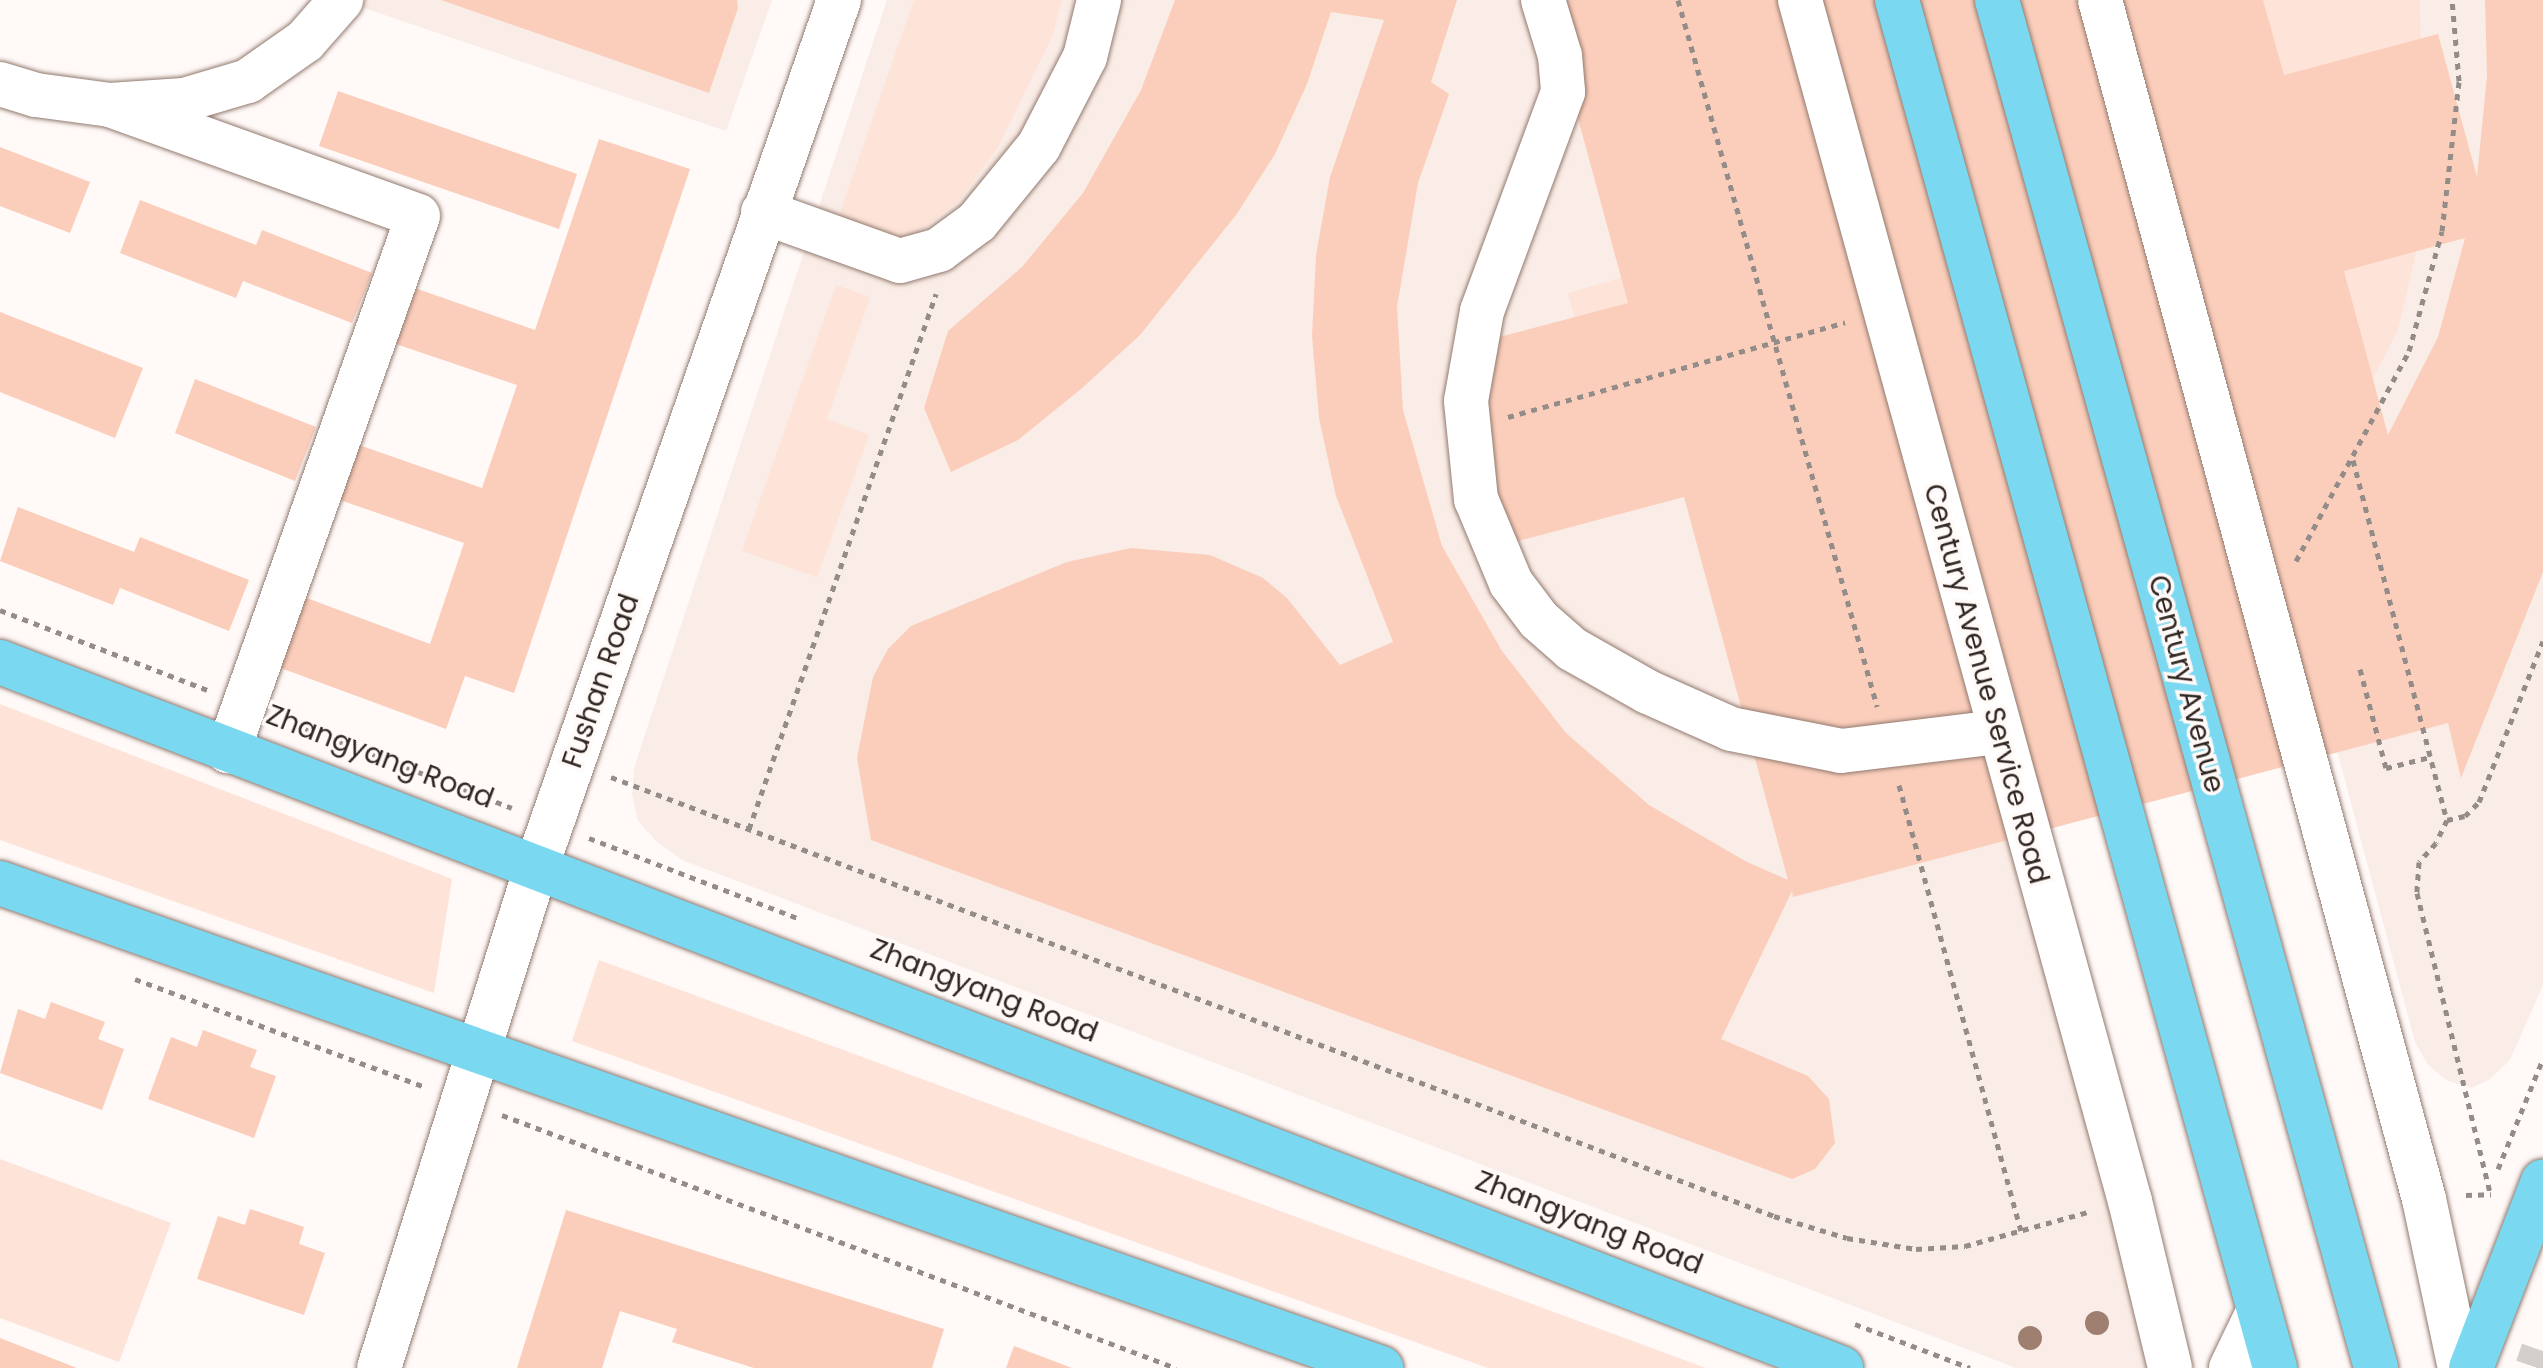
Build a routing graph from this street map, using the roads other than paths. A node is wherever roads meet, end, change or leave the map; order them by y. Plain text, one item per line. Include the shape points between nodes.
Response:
1 (341, 0) edge
2 (839, 0) edge
3 (1099, 0) edge
4 (1543, 0) edge
5 (1800, 0) edge
6 (1897, 0) edge
7 (1997, 0) edge
8 (2100, 0) edge
9 (0, 84) edge
10 (110, 105) junction
11 (763, 212) junction
12 (0, 662) edge
13 (1999, 732) junction
14 (228, 751) junction
15 (535, 871) junction
16 (0, 883) edge
17 (482, 1051) junction
18 (2543, 1181) edge
19 (2259, 1310) junction
20 (379, 1368) edge
21 (1381, 1368) edge
22 (1841, 1368) edge
23 (2170, 1368) edge
24 (2231, 1368) edge
25 (2275, 1368) edge
26 (2376, 1368) edge
27 (2460, 1368) edge
28 (2471, 1368) edge

1 - 10 street via 305,41 248,81 184,100
2 - 11 street, Fushan Road
3 - 11 street via 1085,57 1039,146 977,222 932,253 900,261
4 - 13 street via 1560,56 1563,92 1470,354 1467,428 1476,499 1511,583 1539,620 1572,649 1648,692 1731,729 1805,748 1889,748
5 - 13 street, Century Avenue Service Road
6 - 19 main road
7 - 26 main road, Century Avenue
8 - 27 street via 2424,1199
9 - 10 street via 36,95
10 - 14 street via 418,216
11 - 15 street, Fushan Road
12 - 14 main road, Zhangyang Road
13 - 23 street, Century Avenue Service Road via 2130,1201
14 - 15 main road, Zhangyang Road
15 - 17 street, Fushan Road
15 - 22 main road, Zhangyang Road via 999,1042
16 - 17 main road
17 - 20 street, Fushan Road
17 - 21 main road
18 - 28 main road
19 - 24 street
19 - 25 main road

